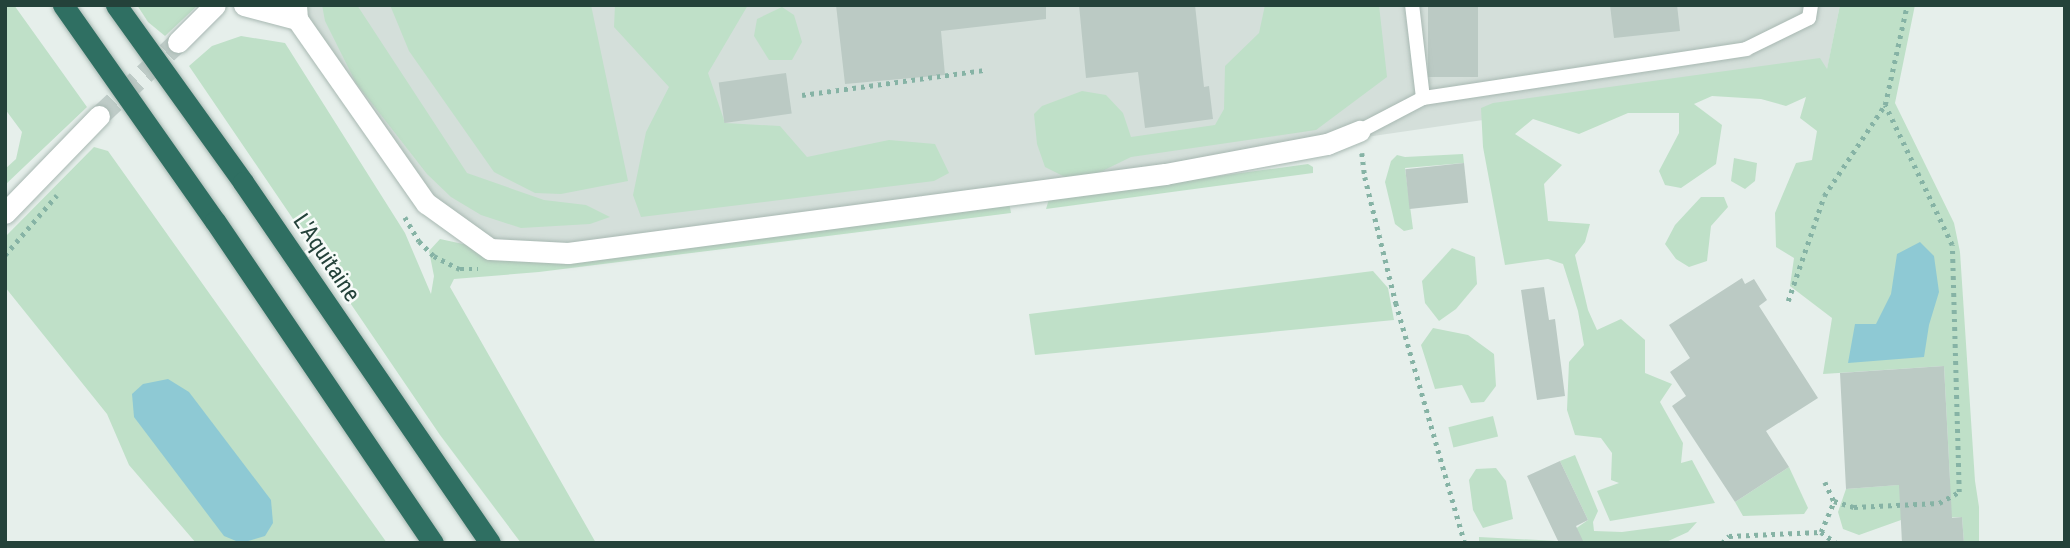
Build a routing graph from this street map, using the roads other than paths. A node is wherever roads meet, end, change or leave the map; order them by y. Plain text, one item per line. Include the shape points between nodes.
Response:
1 (63, 5) edge
2 (116, 5) edge
3 (215, 5) edge
4 (244, 5) edge
5 (1412, 5) edge
6 (1811, 5) edge
7 (297, 12) edge
8 (178, 42) tunnel mouth
9 (1423, 98) junction
10 (99, 116) tunnel mouth
11 (1360, 131) joint
12 (5, 213) edge
13 (433, 543) edge
14 (489, 543) edge

1 - 13 highway
2 - 14 highway, L'Aquitaine via 243,182
3 - 8 street
4 - 7 street
5 - 9 lane
6 - 9 lane via 1809,18 1746,49
7 - 11 street via 426,203 490,249 568,253 1165,174 1326,144
9 - 11 lane
10 - 12 street

